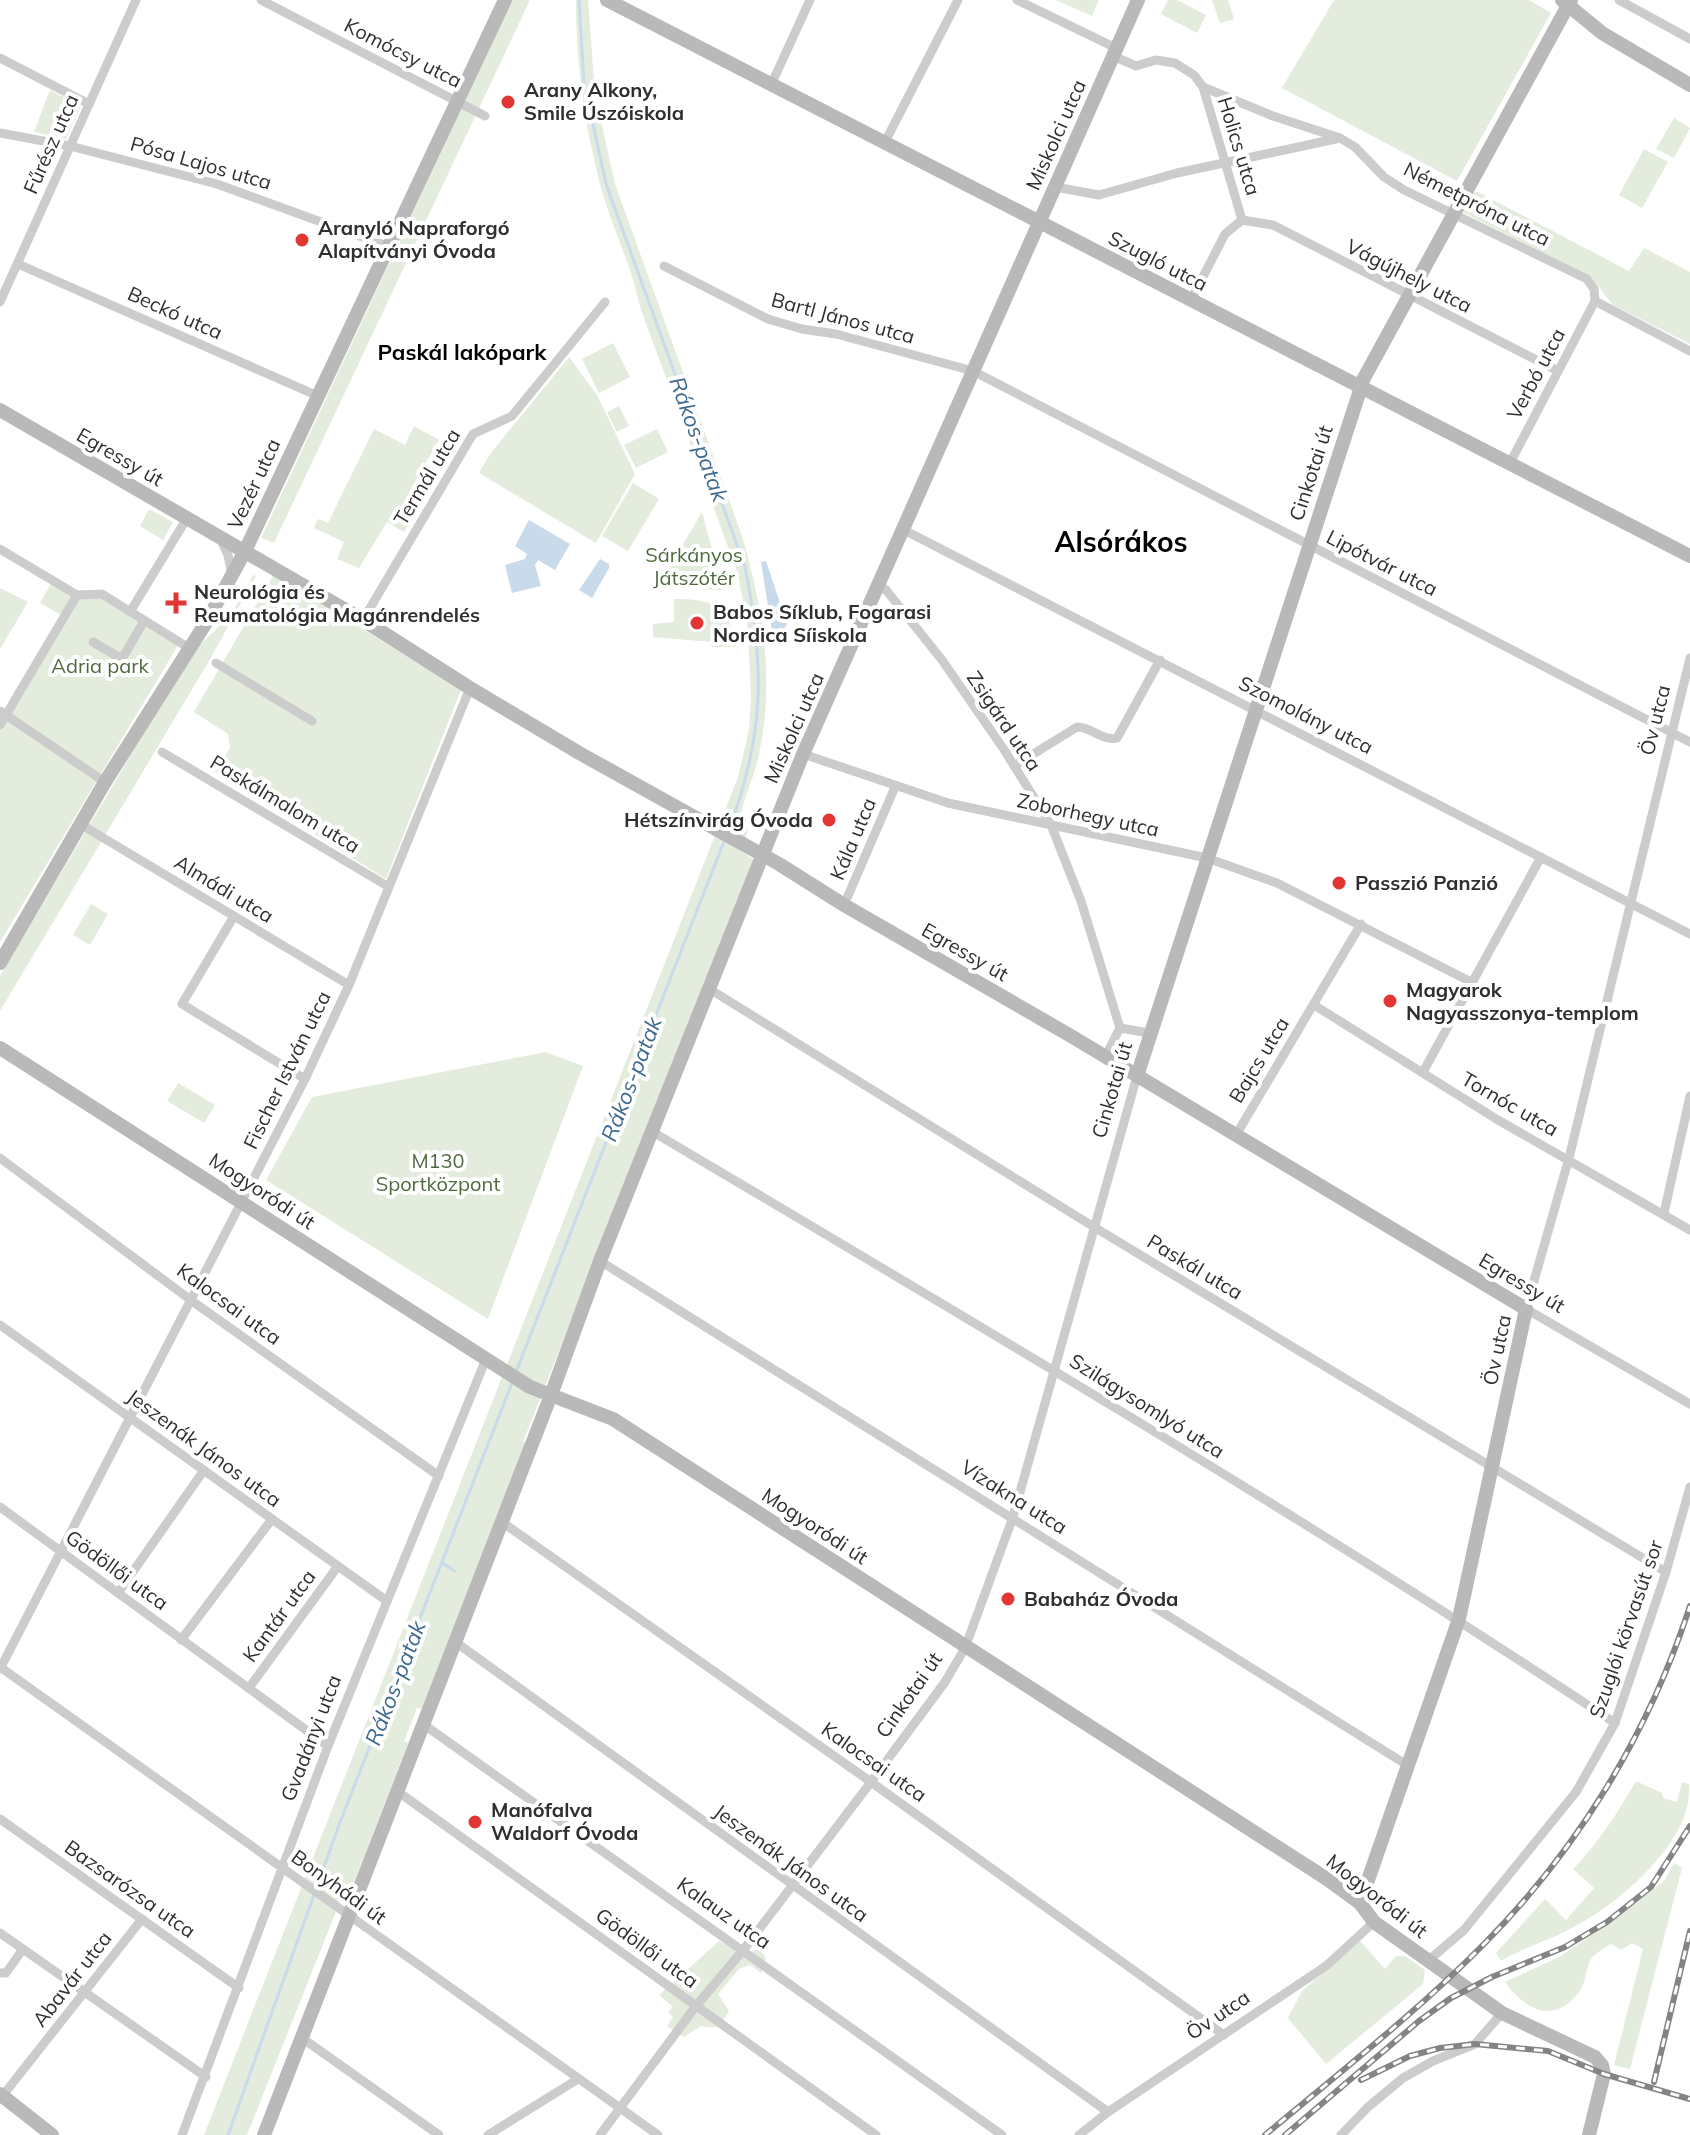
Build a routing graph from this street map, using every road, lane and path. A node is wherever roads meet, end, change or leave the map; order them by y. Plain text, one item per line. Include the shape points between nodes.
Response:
1 (136, 0) edge
2 (261, 0) edge
3 (505, 0) edge
4 (607, 0) edge
5 (810, 0) edge
6 (958, 0) edge
7 (1017, 0) edge
8 (1138, 0) edge
9 (1619, 0) edge
10 (1567, 2) edge
11 (635, 6) edge
12 (1690, 39) edge
13 (1115, 52) junction
14 (0, 58) edge
15 (772, 83) junction
16 (1690, 85) edge
17 (1203, 87) junction
18 (458, 102) junction
19 (89, 104) junction
20 (485, 116) dead end
21 (0, 133) edge
22 (1340, 138) junction
23 (885, 142) junction
24 (70, 146) junction
25 (1225, 163) junction
26 (1055, 187) junction
27 (1454, 214) junction
28 (1242, 220) junction
29 (1039, 222) junction
30 (387, 246) junction
31 (18, 264) junction
32 (664, 266) dead end
33 (1409, 296) junction
34 (1191, 300) junction
35 (1595, 301) junction
36 (0, 302) edge
37 (605, 302) dead end
38 (1690, 351) edge
39 (973, 371) junction
40 (1558, 371) junction
41 (1360, 388) junction
42 (318, 396) junction
43 (0, 410) edge
44 (1510, 463) junction
45 (187, 518) junction
46 (904, 530) junction
47 (220, 537) junction
48 (1309, 546) junction
49 (0, 549) edge
50 (245, 551) junction
51 (1690, 556) edge
52 (232, 576) junction
53 (879, 585) junction
54 (77, 595) junction
55 (130, 612) junction
56 (363, 620) junction
57 (144, 621) junction
58 (93, 642) dead end
59 (189, 648) junction
60 (1690, 658) edge
61 (1160, 660) junction
62 (216, 663) dead end
63 (470, 688) junction
64 (1255, 709) junction
65 (3, 713) edge
66 (312, 721) dead end
67 (0, 725) edge
68 (1673, 732) junction
69 (1690, 742) edge
70 (162, 752) dead end
71 (803, 754) junction
72 (1014, 766) junction
73 (105, 782) junction
74 (895, 787) junction
75 (80, 824) junction
76 (1051, 825) junction
77 (761, 854) junction
78 (1541, 857) junction
79 (1207, 858) junction
80 (389, 887) junction
81 (1630, 902) junction
82 (844, 905) junction
83 (234, 916) junction
84 (1361, 924) junction
85 (1690, 934) edge
86 (0, 963) edge
87 (1473, 983) junction
88 (349, 985) junction
89 (708, 988) junction
90 (1314, 1005) junction
91 (1120, 1028) junction
92 (1149, 1033) junction
93 (0, 1048) edge
94 (1105, 1057) junction
95 (1423, 1072) junction
96 (1137, 1076) junction
97 (305, 1079) junction
98 (1690, 1096) edge
99 (653, 1132) junction
100 (1236, 1135) junction
101 (0, 1158) edge
102 (1569, 1158) junction
103 (242, 1201) junction
104 (1664, 1213) junction
105 (1094, 1227) junction
106 (1690, 1230) edge
107 (600, 1261) junction
108 (192, 1301) junction
109 (1526, 1309) junction
110 (0, 1325) edge
111 (486, 1359) junction
112 (1054, 1370) junction
113 (551, 1395) junction
114 (1690, 1404) edge
115 (131, 1418) junction
116 (1491, 1468) junction
117 (204, 1470) junction
118 (439, 1476) junction
119 (1690, 1487) edge
120 (0, 1507) edge
121 (1013, 1517) junction
122 (272, 1519) junction
123 (502, 1522) junction
124 (63, 1552) junction
125 (338, 1566) junction
126 (1666, 1572) junction
127 (118, 1593) junction
128 (387, 1601) junction
129 (1459, 1619) junction
130 (181, 1640) junction
131 (454, 1641) junction
132 (965, 1648) junction
133 (0, 1668) edge
134 (249, 1688) junction
135 (1615, 1723) junction
136 (423, 1724) junction
137 (328, 1746) junction
138 (1407, 1765) junction
139 (871, 1782) junction
140 (397, 1791) junction
141 (0, 1819) edge
142 (283, 1869) junction
143 (792, 1886) junction
144 (1360, 1903) junction
145 (349, 1917) junction
146 (142, 1919) junction
147 (1374, 1922) junction
148 (0, 1933) edge
149 (23, 1949) junction
150 (744, 1949) junction
151 (1429, 1960) junction
152 (0, 1973) edge
153 (239, 1988) junction
154 (84, 1992) junction
155 (696, 2006) junction
156 (1502, 2013) junction
157 (1224, 2035) junction
158 (302, 2038) junction
159 (206, 2077) junction
160 (578, 2079) junction
161 (1, 2096) edge
162 (621, 2108) junction
163 (1108, 2112) junction
164 (52, 2135) edge
165 (182, 2135) edge
166 (264, 2135) edge
167 (439, 2135) edge
168 (488, 2135) edge
169 (600, 2135) edge
170 (658, 2135) edge
171 (876, 2135) edge
172 (1002, 2135) edge
173 (1079, 2135) edge
174 (1341, 2135) edge
175 (1589, 2135) edge

1 - 19 street, Fűrész utca
2 - 18 street, Komócsy utca
3 - 18 street, Vezér utca
4 - 11 street, Szugló utca
5 - 15 street
6 - 23 street
7 - 13 street
8 - 13 street, Miskolci utca
9 - 12 street
10 - 16 street via 1602,33
10 - 27 street, Cinkotai út
11 - 15 street, Szugló utca
13 - 17 street, Holics utca via 1136,66 1156,60 1175,63
13 - 26 street, Miskolci utca
14 - 19 street
15 - 23 street, Szugló utca
17 - 22 street, Németpróna utca
17 - 25 street, Holics utca
18 - 20 street, Komócsy utca
18 - 30 street, Vezér utca
19 - 24 street, Fűrész utca
21 - 24 street, Pósa Lajos utca
22 - 25 street
22 - 27 street, Németpróna utca via 1384,177
23 - 29 street, Szugló utca
24 - 30 street, Pósa Lajos utca via 217,184
24 - 31 street, Fűrész utca
25 - 26 street via 1099,195
25 - 28 street, Holics utca
26 - 29 street, Miskolci utca
27 - 33 street, Cinkotai út
27 - 35 street, Németpróna utca via 1587,279
28 - 33 street, Vágújhely utca via 1273,225
28 - 34 street, Holics utca via 1225,234
29 - 34 street, Szugló utca
29 - 39 street, Miskolci utca
30 - 42 street, Vezér utca
31 - 36 street, Fűrész utca
31 - 42 street, Beckó utca
32 - 39 street, Bartl János utca via 768,319
33 - 40 street, Vágújhely utca
33 - 41 street, Cinkotai út
34 - 41 street, Szugló utca
35 - 38 street
35 - 40 street, Verbó utca
37 - 56 street, Termál utca via 512,416 473,434
39 - 46 street, Miskolci utca
39 - 48 street, Lipótvár utca
40 - 44 street, Verbó utca
41 - 44 street, Szugló utca
41 - 48 street, Cinkotai út
42 - 50 street, Vezér utca
43 - 45 street, Egressy út
44 - 51 street, Szugló utca
45 - 47 street, Egressy út
45 - 55 street
46 - 53 street, Miskolci utca
46 - 61 street, Szomolány utca
47 - 50 street, Egressy út
47 - 52 street
48 - 64 street, Cinkotai út
48 - 68 street, Lipótvár utca
49 - 54 street
50 - 52 street, Vezér utca
50 - 56 street, Egressy út
52 - 59 street, Vezér utca
53 - 71 street, Miskolci utca
53 - 72 street, Zsigárd utca via 942,660
54 - 55 street via 102,594
54 - 65 street
55 - 57 street
56 - 63 street, Egressy út
57 - 58 street via 122,659
57 - 59 street
59 - 73 street, Vezér utca
60 - 68 street, Öv utca
61 - 64 street, Szomolány utca
61 - 72 street via 1117,738 1108,740 1077,727
62 - 66 street
63 - 77 street, Egressy út
63 - 80 street, Fischer István utca
64 - 78 street, Szomolány utca
64 - 79 street, Cinkotai út
65 - 67 street
65 - 73 street
68 - 69 street, Lipótvár utca
68 - 81 street, Öv utca
70 - 80 street, Paskálmalom utca
71 - 74 street, Zoborhegy utca
71 - 77 street, Miskolci utca
72 - 76 street, Zsigárd utca
73 - 75 street, Vezér utca
74 - 76 street, Zoborhegy utca
74 - 82 street, Kála utca
75 - 83 street, Almádi utca
75 - 86 street, Vezér utca
76 - 79 street, Zoborhegy utca
76 - 91 street, Zsigárd utca
77 - 82 street, Egressy út
77 - 89 street, Miskolci utca
78 - 81 street, Szomolány utca
78 - 87 street
79 - 84 street, Zoborhegy utca via 1277,883
79 - 92 street, Cinkotai út
80 - 88 street, Fischer István utca
81 - 85 street, Szomolány utca
81 - 102 street, Öv utca
82 - 94 street, Egressy út
83 - 88 street, Almádi utca
83 - 97 street via 182,1004
84 - 87 street, Zoborhegy utca
84 - 90 street, Bajcs utca
87 - 95 street
88 - 97 street, Fischer István utca
89 - 99 street, Miskolci utca
89 - 105 street, Paskál utca
90 - 95 street, Tornóc utca
90 - 100 street, Bajcs utca
91 - 92 street
91 - 94 street
92 - 96 street, Cinkotai út
93 - 103 street, Mogyoródi út
94 - 96 street, Egressy út
95 - 102 street, Tornóc utca
96 - 100 street, Egressy út
96 - 105 street, Cinkotai út
97 - 103 street, Fischer István utca
98 - 104 street
99 - 107 street, Miskolci utca
99 - 112 street, Szilágysomlyó utca
100 - 109 street, Egressy út
101 - 108 street, Kalocsai utca
102 - 104 street, Tornóc utca
102 - 109 street, Öv utca
103 - 108 street, Fischer István utca
103 - 111 street, Mogyoródi út
104 - 106 street, Tornóc utca
105 - 112 street, Cinkotai út
105 - 116 street, Paskál utca
107 - 113 street, Miskolci utca
107 - 121 street, Vízakna utca
108 - 115 street, Fischer István utca
108 - 118 street, Kalocsai utca
109 - 114 street, Egressy út
109 - 116 street, Öv utca
110 - 115 street, Jeszenák János utca
111 - 113 street, Mogyoródi út
111 - 118 street, Gvadányi utca
112 - 121 street, Cinkotai út
112 - 129 street, Szilágysomlyó utca
113 - 123 street
113 - 132 street, Mogyoródi út via 613,1419
115 - 117 street, Jeszenák János utca
115 - 124 street, Fischer István utca
116 - 126 street, Paskál utca
116 - 129 street, Öv utca
117 - 122 street, Jeszenák János utca
117 - 127 street
118 - 128 street, Gvadányi utca
119 - 126 street, Szuglói körvasút sor
120 - 124 street, Gödöllői utca
121 - 132 street, Cinkotai út
121 - 138 street, Vízakna utca
122 - 125 street, Jeszenák János utca
122 - 130 street
123 - 131 street
123 - 139 street, Kalocsai utca
124 - 127 street, Gödöllői utca
124 - 133 street, Fischer István utca
125 - 128 street, Jeszenák János utca
125 - 134 street, Kantár utca
126 - 135 street, Szuglói körvasút sor
127 - 130 street, Gödöllői utca
128 - 137 street, Gvadányi utca
129 - 135 street, Szilágysomlyó utca
129 - 138 street, Öv utca
130 - 134 street, Gödöllői utca
131 - 136 street
131 - 143 street, Jeszenák János utca
132 - 139 street, Cinkotai út
132 - 144 street, Mogyoródi út
133 - 142 street, Bonyhádi út
134 - 137 street, Gödöllői utca
135 - 151 street, Szuglói körvasút sor via 1576,1792 1464,1930
136 - 140 street
136 - 150 street, Kalauz utca
137 - 142 street, Gvadányi utca
138 - 144 street, Öv utca
139 - 143 street, Cinkotai út
139 - 157 street, Kalocsai utca
140 - 145 street
140 - 155 street, Gödöllői utca
141 - 146 street, Bazsarózsa utca
142 - 145 street, Bonyhádi út
142 - 153 street, Gvadányi utca
143 - 150 street, Cinkotai út
143 - 163 street, Jeszenák János utca
144 - 147 street, Mogyoródi út
145 - 158 street
145 - 160 street, Bonyhádi út
146 - 153 street, Bazsarózsa utca
146 - 154 street, Abavár utca
147 - 151 street, Mogyoródi út
147 - 157 street, Öv utca via 1326,1966
148 - 149 street
149 - 152 street via 6,1973
149 - 154 street
150 - 155 street, Cinkotai út
150 - 172 street, Kalauz utca
151 - 156 street, Mogyoródi út
153 - 159 street, Gvadányi utca
154 - 159 street
154 - 161 street, Abavár utca
155 - 162 street, Cinkotai út
155 - 171 street, Gödöllői utca
156 - 174 street via 1475,2044 1403,2078
156 - 175 street, Mogyoródi út via 1602,2065
157 - 163 street, Öv utca
158 - 166 street
158 - 167 street
159 - 165 street, Gvadányi utca
160 - 162 street, Bonyhádi út
160 - 168 street
161 - 164 street
162 - 169 street, Cinkotai út
162 - 170 street, Bonyhádi út
163 - 173 street, Öv utca

